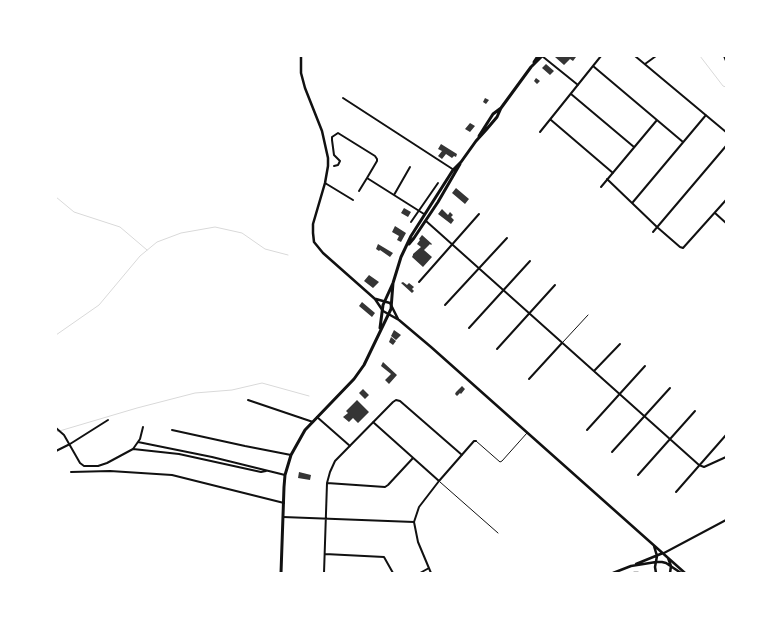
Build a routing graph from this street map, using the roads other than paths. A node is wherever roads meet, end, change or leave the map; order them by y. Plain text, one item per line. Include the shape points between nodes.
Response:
1 (301, 56) edge
2 (538, 56) edge
3 (542, 56) edge
4 (601, 56) edge
5 (634, 56) edge
6 (656, 56) edge
7 (724, 56) edge
8 (726, 61) edge
9 (645, 64) junction
10 (593, 66) junction
11 (531, 67) junction
12 (578, 85) junction
13 (571, 94) junction
14 (343, 98) dead end
15 (706, 115) junction
16 (551, 120) junction
17 (656, 120) junction
18 (540, 132) dead end
19 (726, 132) edge
20 (683, 142) junction
21 (726, 146) edge
22 (634, 147) junction
23 (334, 166) dead end
24 (410, 167) dead end
25 (455, 171) junction
26 (613, 173) junction
27 (366, 178) junction
28 (607, 179) junction
29 (325, 183) junction
30 (438, 183) dead end
31 (601, 187) dead end
32 (359, 191) dead end
33 (393, 195) junction
34 (353, 200) dead end
35 (726, 200) edge
36 (633, 202) junction
37 (419, 211) junction
38 (715, 213) junction
39 (424, 214) junction
40 (479, 214) dead end
41 (422, 218) junction
42 (426, 221) junction
43 (412, 222) dead end
44 (726, 223) edge
45 (658, 226) junction
46 (653, 232) dead end
47 (506, 238) dead end
48 (453, 244) junction
49 (408, 245) junction
50 (530, 261) dead end
51 (479, 268) junction
52 (419, 282) dead end
53 (393, 283) junction
54 (555, 285) dead end
55 (504, 290) junction
56 (375, 299) junction
57 (384, 301) junction
58 (392, 305) junction
59 (445, 305) dead end
60 (382, 309) junction
61 (388, 313) junction
62 (530, 313) junction
63 (588, 315) dead end
64 (399, 320) junction
65 (469, 328) dead end
66 (380, 330) junction
67 (562, 343) junction
68 (620, 344) dead end
69 (496, 348) dead end
70 (645, 366) dead end
71 (594, 371) junction
72 (529, 379) dead end
73 (670, 388) dead end
74 (619, 394) junction
75 (248, 400) dead end
76 (695, 411) dead end
77 (644, 416) junction
78 (317, 417) junction
79 (108, 420) dead end
80 (313, 422) junction
81 (373, 422) junction
82 (143, 427) dead end
83 (56, 428) edge
84 (172, 430) dead end
85 (587, 430) dead end
86 (527, 433) junction
87 (726, 435) edge
88 (670, 439) junction
89 (476, 441) joint
90 (138, 442) junction
91 (70, 444) junction
92 (350, 446) junction
93 (133, 449) junction
94 (56, 451) edge
95 (612, 452) dead end
96 (291, 455) junction
97 (462, 455) junction
98 (212, 457) junction
99 (726, 457) edge
100 (413, 458) junction
101 (210, 461) junction
102 (698, 465) junction
103 (266, 471) junction
104 (71, 472) dead end
105 (285, 475) junction
106 (638, 475) dead end
107 (439, 481) junction
108 (327, 483) junction
109 (676, 492) dead end
110 (284, 503) junction
111 (283, 517) junction
112 (326, 519) junction
113 (726, 520) edge
114 (414, 522) junction
115 (498, 533) dead end
116 (653, 544) junction
117 (669, 551) junction
118 (663, 553) junction
119 (325, 554) junction
120 (657, 556) junction
121 (668, 558) junction
122 (656, 562) junction
123 (631, 566) junction
124 (671, 566) junction
125 (429, 568) junction
126 (281, 573) edge
127 (324, 573) edge
128 (393, 573) edge
129 (420, 573) edge
130 (431, 573) edge
131 (613, 573) edge
132 (634, 573) edge
133 (638, 573) edge
134 (656, 573) edge
135 (670, 573) edge
136 (681, 573) edge
137 (685, 573) edge

1 - 29 main road via 301,73 305,88 327,150
2 - 11 main road
3 - 11 main road
3 - 12 street
4 - 10 street
5 - 9 street
6 - 9 street
7 - 8 street
9 - 15 street
10 - 12 street
10 - 17 street
11 - 25 main road
12 - 13 street
13 - 16 street
13 - 22 street
14 - 25 street
15 - 19 street
15 - 20 street
16 - 18 street
16 - 26 street
17 - 20 street
17 - 22 street
20 - 36 street
21 - 45 street
22 - 26 street
23 - 27 street via 338,166 340,161 334,155 332,137 338,133 376,158 377,161
24 - 33 street
25 - 39 main road
25 - 42 main road
26 - 28 street
27 - 32 street
27 - 33 street
28 - 31 street
28 - 36 street
29 - 34 street
29 - 56 main road via 313,224 314,242
30 - 37 street
33 - 37 street
35 - 38 street
36 - 45 street
37 - 39 street
37 - 43 street
38 - 44 street
38 - 45 street via 683,248
39 - 41 main road
40 - 48 street
41 - 42 street
41 - 49 main road
42 - 48 street
42 - 49 main road
45 - 46 street
47 - 51 street
48 - 51 street
48 - 52 street
49 - 53 main road via 401,257
50 - 55 street
51 - 55 street
51 - 59 street
53 - 57 main road
53 - 58 main road
54 - 62 street
55 - 62 street
55 - 65 street
56 - 57 main road
56 - 60 main road
57 - 58 main road
57 - 60 main road
58 - 61 main road
58 - 64 main road
60 - 61 main road
60 - 66 main road
61 - 64 main road
61 - 66 main road
62 - 67 street
62 - 69 street
63 - 67 lane
64 - 86 main road
66 - 78 main road via 367,360 354,379
67 - 71 street
67 - 72 street
68 - 71 street
70 - 74 street
71 - 74 street
73 - 77 street
74 - 77 street
74 - 85 street
75 - 80 street
76 - 88 street
77 - 88 street
77 - 95 street
78 - 80 main road
78 - 92 street
79 - 91 street
80 - 96 main road via 305,430
81 - 92 street
81 - 97 street via 393,402 400,401
81 - 100 street
82 - 90 street
83 - 91 street via 64,434
84 - 96 street
86 - 89 lane via 500,462
86 - 116 main road
87 - 102 street
88 - 102 street
88 - 106 street
89 - 97 street
90 - 93 street
90 - 98 street
91 - 93 street via 84,466 98,466
91 - 94 street
92 - 108 street via 335,461
93 - 101 street via 179,454
96 - 105 main road
97 - 107 street
98 - 101 street
98 - 103 street
99 - 102 street via 704,468
100 - 107 street
100 - 108 street via 385,487
101 - 103 street
102 - 109 street
103 - 105 street
104 - 110 street via 110,471 172,475
105 - 110 main road
107 - 114 street via 419,507
107 - 115 lane
108 - 112 street
110 - 111 main road
111 - 112 street
111 - 126 main road
112 - 114 street
112 - 119 street
113 - 117 street
114 - 125 street via 418,542
116 - 118 main road
116 - 120 main road
117 - 118 street
117 - 121 street
118 - 120 main road
118 - 121 main road
119 - 127 street
119 - 128 street via 384,557
120 - 122 main road
120 - 123 main road
121 - 124 main road
121 - 137 main road
122 - 123 main road
122 - 124 main road
122 - 134 main road
123 - 131 main road
124 - 135 main road
124 - 136 main road
125 - 129 street
125 - 130 street
132 - 133 main road

